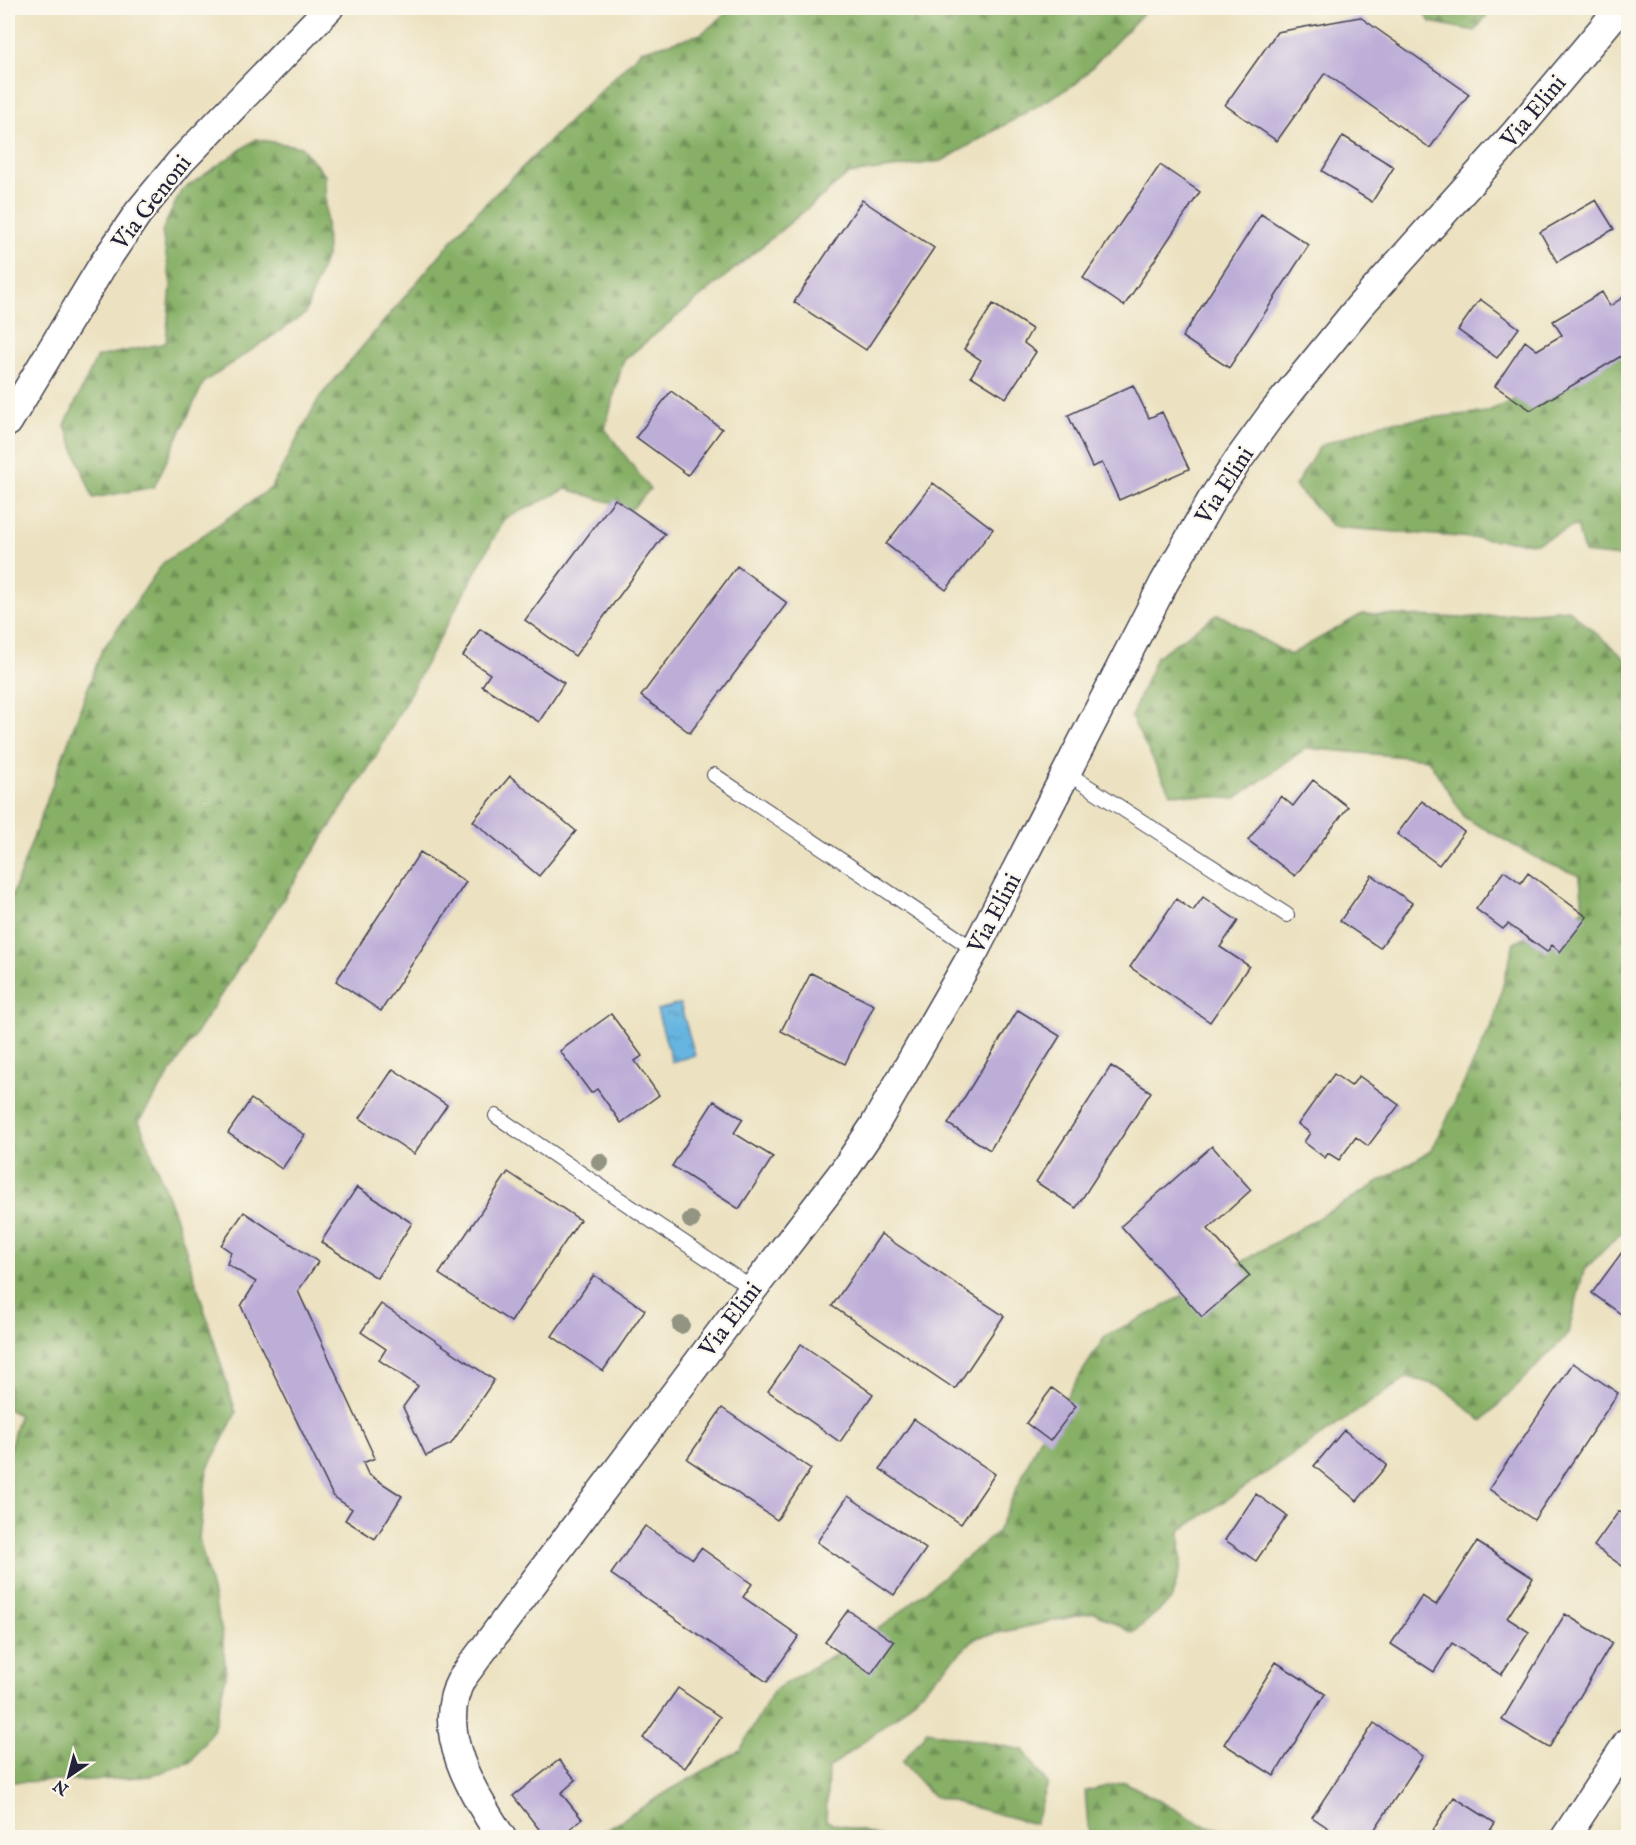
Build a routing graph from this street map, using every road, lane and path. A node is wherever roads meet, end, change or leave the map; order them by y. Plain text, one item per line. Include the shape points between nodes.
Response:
1 (329, 8) edge
2 (1620, 8) edge
3 (8, 422) edge
4 (1067, 773) junction
5 (714, 775) dead end
6 (1287, 915) dead end
7 (975, 950) junction
8 (496, 1116) dead end
9 (753, 1288) junction
10 (1629, 1742) edge
11 (502, 1838) edge
12 (1565, 1838) edge

1 - 3 street, Via Genoni via 181,161 138,213
2 - 4 street, Via Elini via 1516,132 1359,307 1244,451 1164,583
4 - 6 lane
4 - 7 street, Via Elini
5 - 7 lane
7 - 9 street, Via Elini via 870,1134
8 - 9 lane
9 - 11 street, Via Elini via 458,1685 452,1721 458,1754
10 - 12 street

